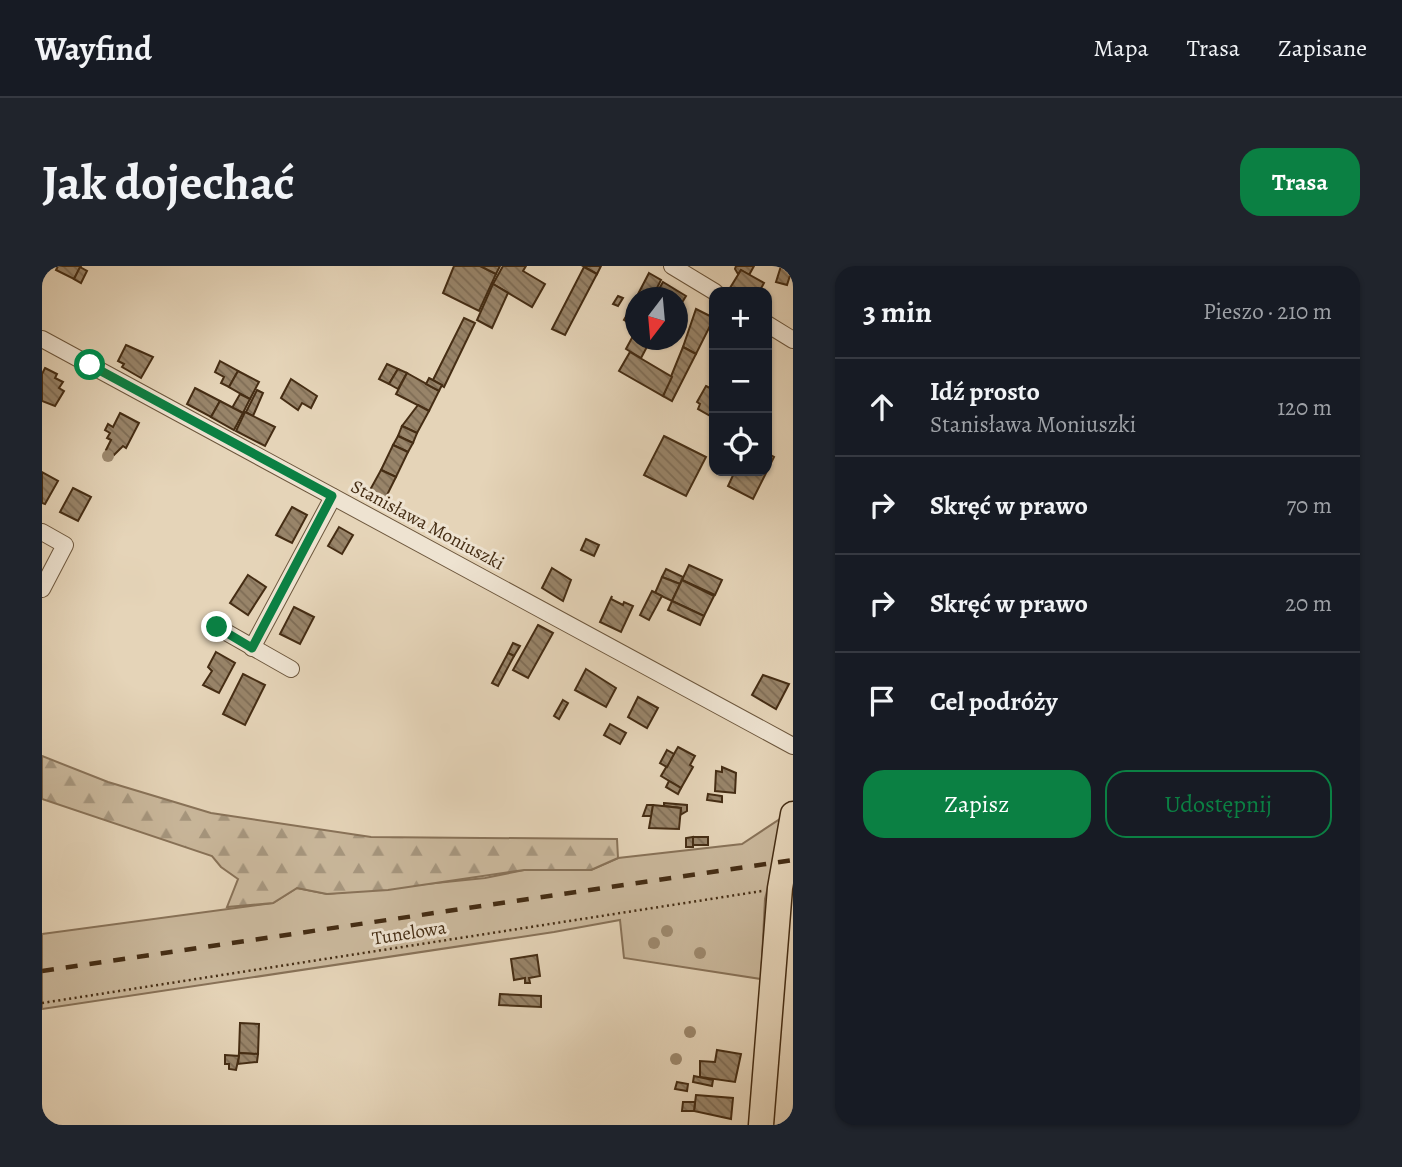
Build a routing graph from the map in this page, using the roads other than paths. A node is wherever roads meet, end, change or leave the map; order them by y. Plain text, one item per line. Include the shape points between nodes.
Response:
1 (672, 266) edge
2 (709, 288) edge
3 (772, 327) edge
4 (42, 339) edge
5 (793, 340) edge
6 (332, 496) junction
7 (42, 532) edge
8 (42, 589) edge
9 (217, 627) dead end
10 (252, 648) junction
11 (291, 669) dead end
12 (793, 746) edge
13 (793, 814) edge
14 (761, 1125) edge

1 - 2 street
3 - 5 street
4 - 6 street, Stanisława Moniuszki
6 - 10 street
6 - 12 street, Stanisława Moniuszki
7 - 8 street via 65,545
9 - 10 street
10 - 11 street
13 - 14 main road via 780,888

